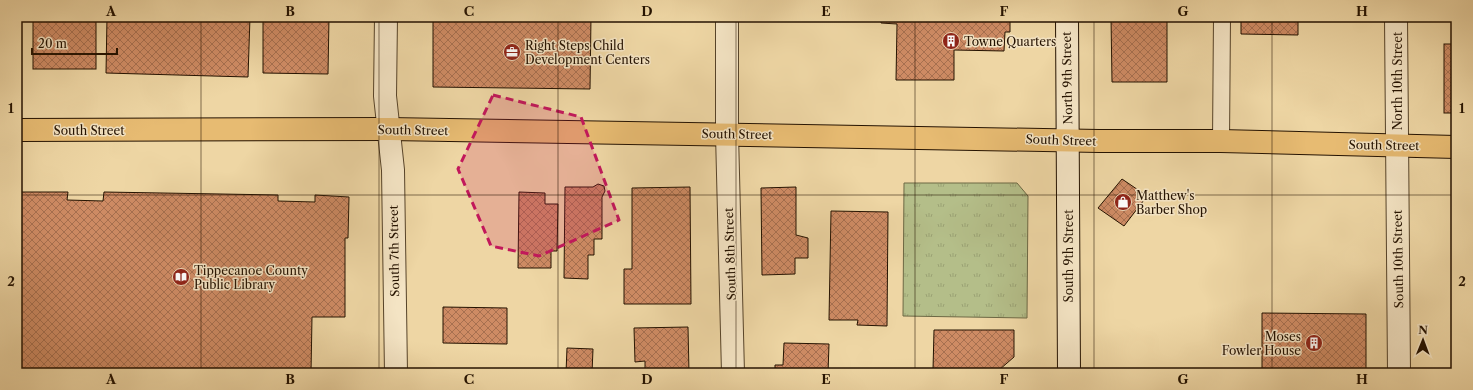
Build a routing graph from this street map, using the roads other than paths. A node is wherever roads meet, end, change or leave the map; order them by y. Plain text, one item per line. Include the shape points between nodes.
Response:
1 (386, 17) edge
2 (726, 17) edge
3 (1067, 17) edge
4 (1222, 17) edge
5 (1396, 17) edge
6 (389, 129) junction
7 (17, 130) edge
8 (727, 134) junction
9 (1068, 140) junction
10 (1221, 141) junction
11 (1397, 146) junction
12 (1456, 147) edge
13 (396, 373) edge
14 (733, 373) edge
15 (1069, 373) edge
16 (1399, 373) edge

1 - 6 street, South 7th Street via 385,96
2 - 8 street, South 8th Street
3 - 9 street, North 9th Street
4 - 10 lane
5 - 11 street, North 10th Street
6 - 7 main road, South Street
6 - 8 main road, South Street
6 - 13 street, South 7th Street via 393,170
8 - 9 main road, South Street
8 - 14 street, South 8th Street
9 - 10 main road, South Street
9 - 15 street, South 9th Street
10 - 11 main road, South Street
11 - 12 main road, South Street
11 - 16 street, South 10th Street

